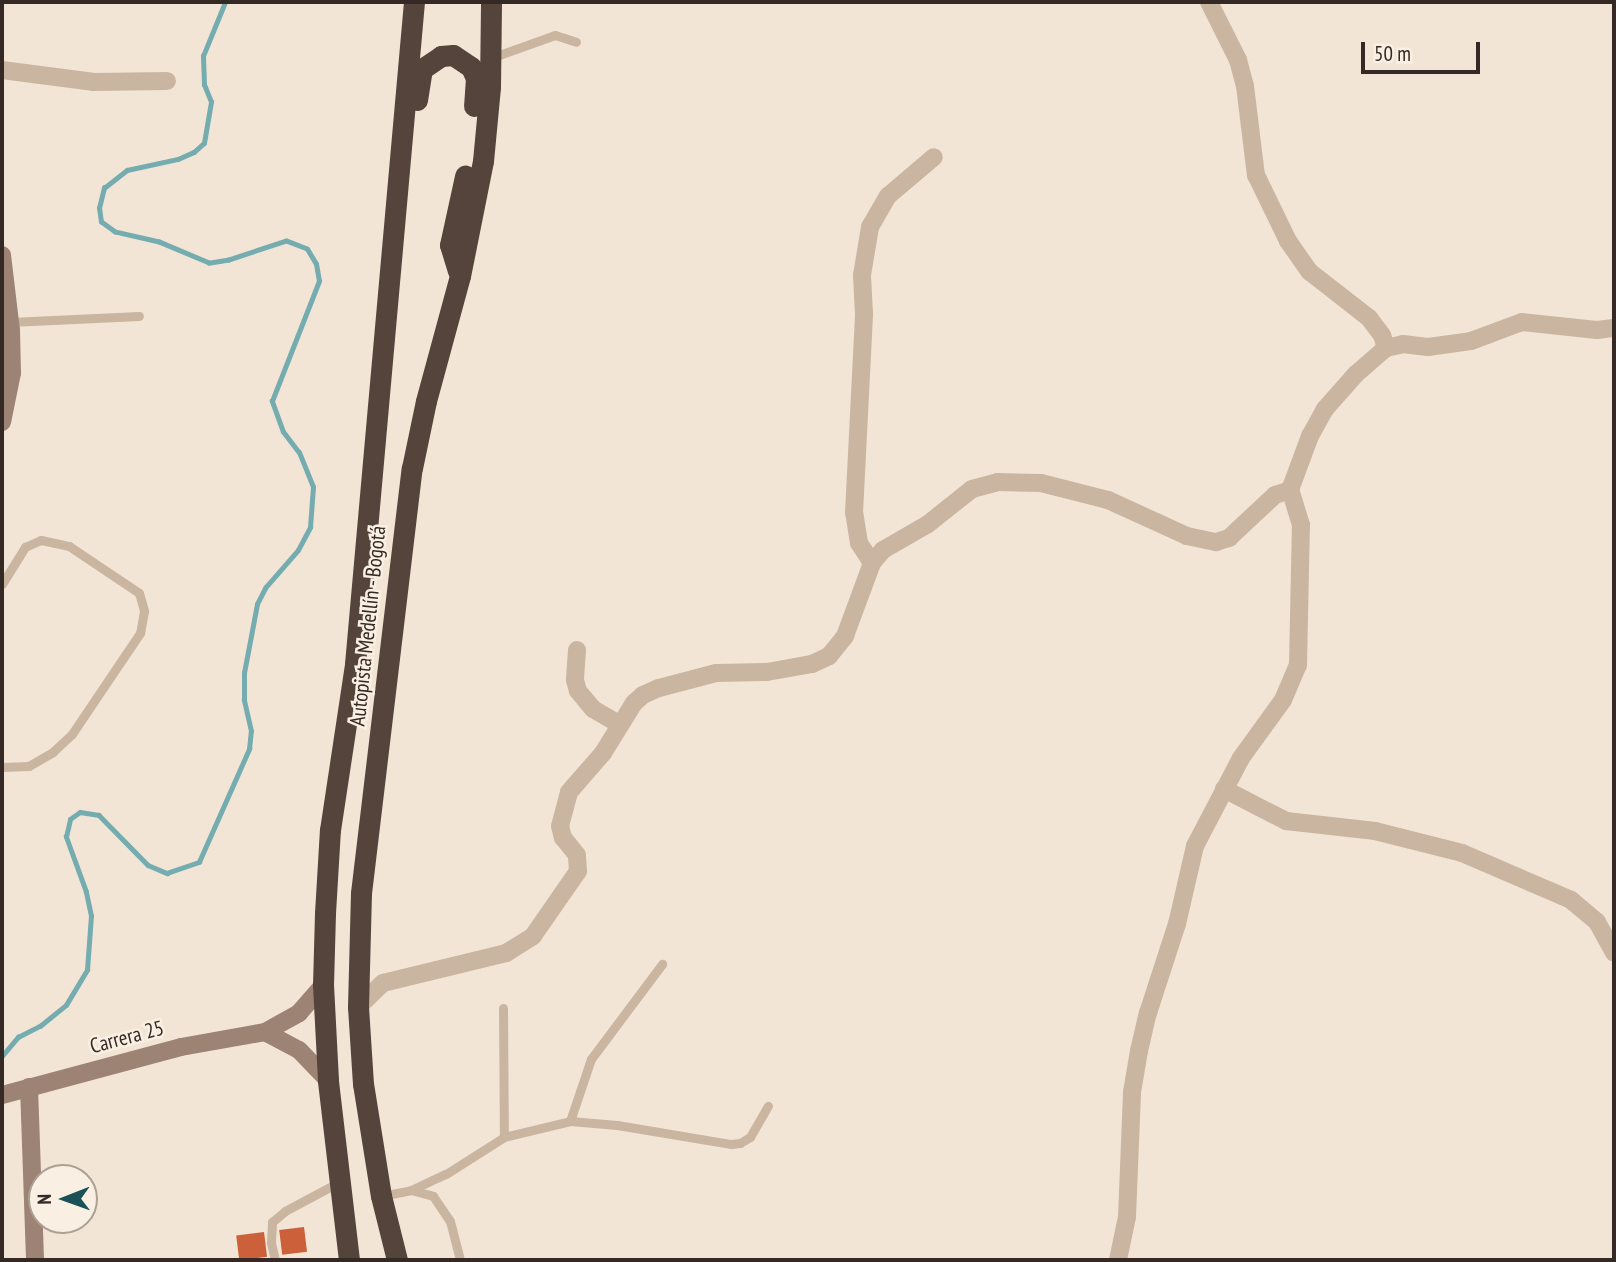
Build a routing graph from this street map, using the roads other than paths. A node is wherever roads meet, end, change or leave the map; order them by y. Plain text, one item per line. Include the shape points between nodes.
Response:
1 (414, 2) edge
2 (491, 2) edge
3 (1209, 2) edge
4 (576, 42) dead end
5 (491, 58) junction
6 (2, 70) edge
7 (167, 81) dead end
8 (934, 157) dead end
9 (392, 215) junction
10 (2, 255) edge
11 (460, 276) junction
12 (139, 316) dead end
13 (10, 322) junction
14 (1614, 328) edge
15 (1386, 348) junction
16 (2, 422) edge
17 (1290, 490) junction
18 (872, 563) junction
19 (2, 584) edge
20 (577, 650) dead end
21 (618, 724) junction
22 (2, 767) edge
23 (1224, 789) junction
24 (1614, 953) edge
25 (662, 964) dead end
26 (323, 985) junction
27 (358, 1007) junction
28 (503, 1008) dead end
29 (265, 1032) junction
30 (328, 1080) junction
31 (29, 1087) junction
32 (2, 1095) edge
33 (768, 1106) dead end
34 (570, 1121) junction
35 (504, 1137) junction
36 (340, 1182) junction
37 (411, 1190) junction
38 (382, 1196) junction
39 (35, 1260) edge
40 (275, 1260) edge
41 (349, 1260) edge
42 (397, 1260) edge
43 (460, 1260) edge
44 (1118, 1260) edge

1 - 9 highway, Autopista Medellín - Bogotá
2 - 5 highway, Autopista Medellín - Bogotá
3 - 15 street via 1238,60 1256,175 1288,241 1310,272 1369,318
4 - 5 lane via 555,34
5 - 11 highway, Autopista Medellín - Bogotá via 483,161
6 - 7 street via 94,82
8 - 18 street via 888,196 870,227 862,275 854,513 859,542
9 - 11 highway via 409,188 422,69 441,55 463,59 471,67 476,89 469,159 450,245
9 - 26 highway, Autopista Medellín - Bogotá via 355,664 330,830
10 - 13 main road
11 - 27 highway, Autopista Medellín - Bogotá via 426,401 402,537 361,893
12 - 13 lane
13 - 16 main road via 12,373
14 - 15 street via 1522,322 1471,341
15 - 17 street via 1325,409
17 - 18 street via 1275,495 1229,538 1216,542 1187,536 1108,500 1076,491 1041,483 985,483 883,550
17 - 23 street via 1301,524 1298,666 1283,700
18 - 21 street via 845,636 829,656 812,664 767,672 716,673 659,688 643,695
19 - 22 lane via 25,547 41,540 69,546 139,593 144,611 140,633 72,734 29,766
20 - 21 street via 578,691 593,709
21 - 27 street via 603,753 569,792 560,826 577,855 578,871 533,936 506,953 383,983
23 - 24 street via 1286,821 1375,831 1462,853 1496,867 1571,900 1597,922
23 - 44 street via 1195,846 1175,935 1139,1051 1132,1092 1127,1217
25 - 34 lane via 591,1059
26 - 29 main road, Carrera 25 via 299,1013
26 - 30 highway, Autopista Medellín - Bogotá
27 - 38 highway, Autopista Medellín - Bogotá via 363,1084
28 - 35 lane
29 - 30 main road via 299,1050
29 - 31 main road, Carrera 25 via 181,1046
30 - 36 highway, Autopista Medellín - Bogotá
31 - 32 main road, Carrera 25
31 - 39 main road
33 - 34 lane via 750,1137 731,1144
34 - 35 lane
35 - 37 lane
36 - 40 lane via 272,1222
36 - 41 highway, Autopista Medellín - Bogotá
37 - 38 lane
37 - 43 lane via 433,1196 439,1204 450,1221
38 - 42 highway, Autopista Medellín - Bogotá

